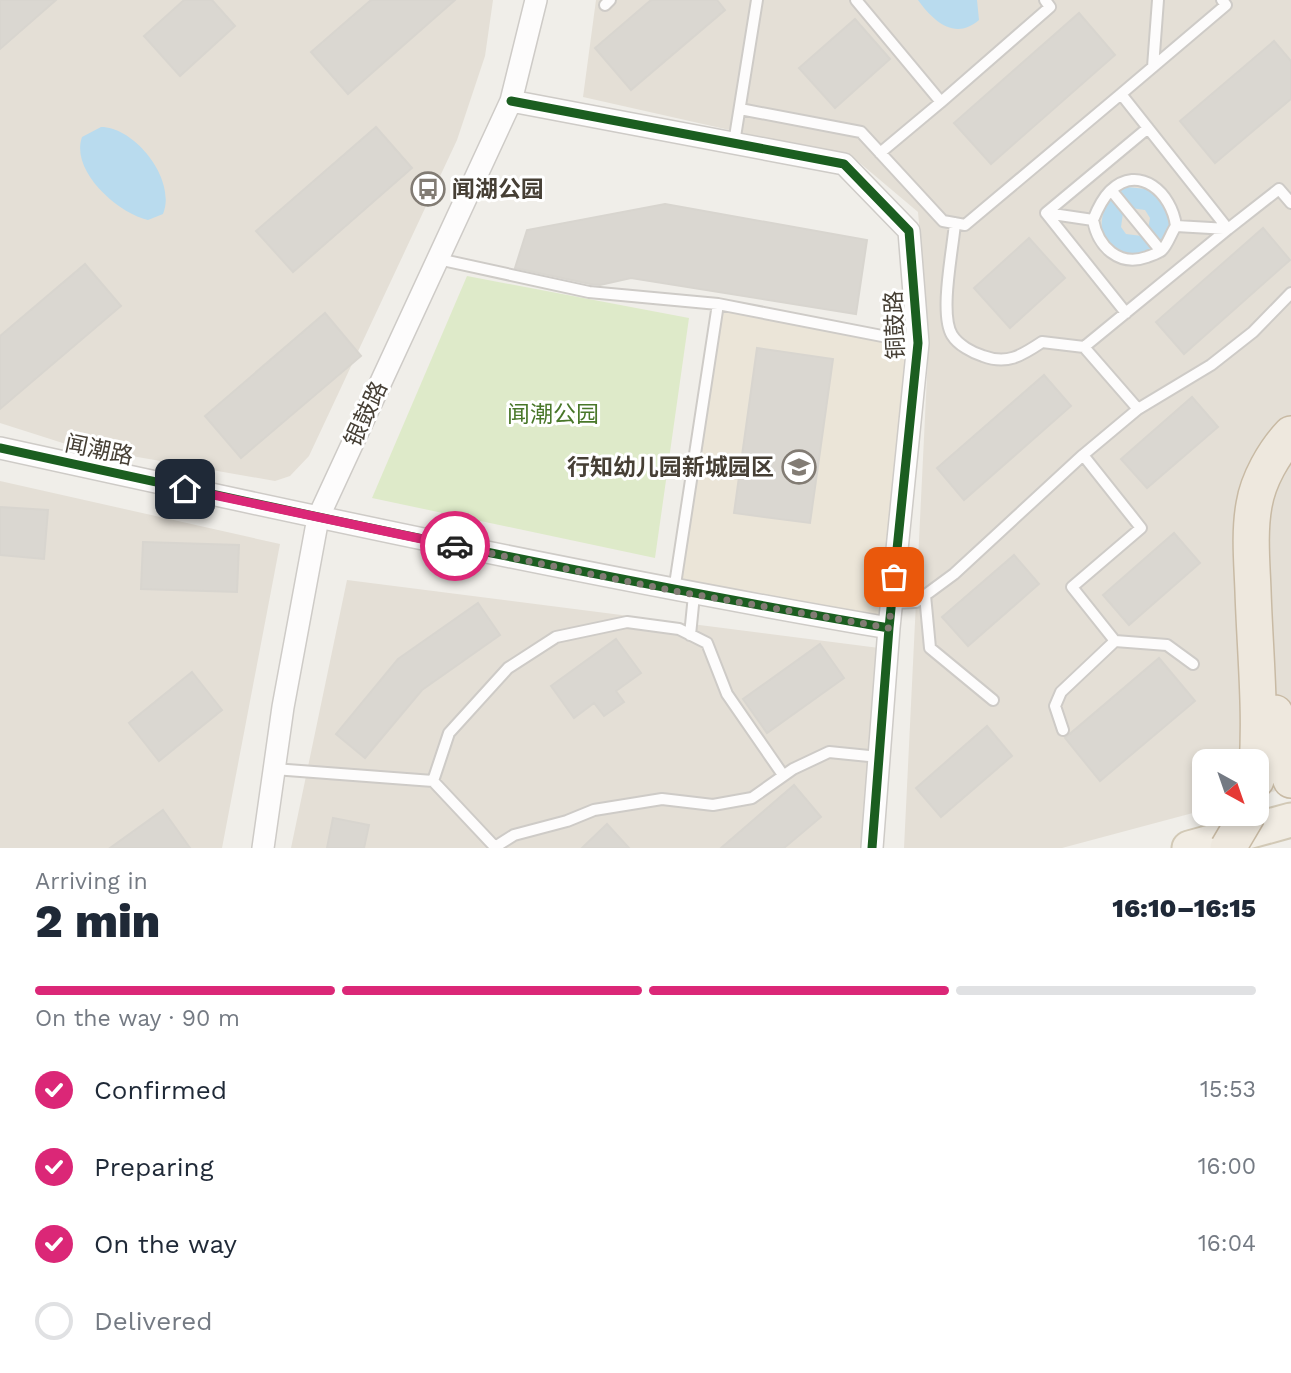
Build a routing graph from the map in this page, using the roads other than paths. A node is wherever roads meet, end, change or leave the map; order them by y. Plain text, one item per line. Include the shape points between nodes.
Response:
1 (536, 0) edge
2 (757, 0) edge
3 (856, 0) edge
4 (1045, 0) edge
5 (1158, 0) edge
6 (1222, 0) edge
7 (1153, 67) junction
8 (1121, 94) junction
9 (511, 102) junction
10 (941, 102) junction
11 (740, 109) junction
12 (1148, 128) junction
13 (734, 143) junction
14 (880, 153) junction
15 (1111, 190) junction
16 (1291, 203) edge
17 (1045, 213) junction
18 (1093, 220) junction
19 (955, 223) junction
20 (1176, 226) junction
21 (1228, 229) junction
22 (1161, 251) junction
23 (438, 259) junction
24 (1291, 293) edge
25 (718, 304) junction
26 (1126, 313) junction
27 (918, 343) junction
28 (1084, 347) junction
29 (1138, 409) junction
30 (1291, 434) edge
31 (0, 448) edge
32 (1083, 455) junction
33 (1291, 456) edge
34 (318, 518) junction
35 (684, 593) junction
36 (925, 596) junction
37 (892, 603) junction
38 (889, 628) junction
39 (690, 635) junction
40 (1115, 640) junction
41 (1193, 664) dead end
42 (993, 700) dead end
43 (1063, 730) dead end
44 (1259, 749) edge
45 (879, 757) junction
46 (274, 769) junction
47 (783, 775) junction
48 (1291, 780) edge
49 (433, 781) junction
50 (1291, 820) edge
51 (1241, 826) edge
52 (263, 848) edge
53 (872, 848) edge
54 (1189, 848) edge
55 (1228, 848) edge

1 - 9 street, 银鼓路
2 - 11 lane
3 - 10 lane
4 - 10 lane via 1050,7
5 - 7 lane
6 - 7 lane via 1226,5
7 - 8 lane
8 - 12 lane
8 - 19 lane via 965,225
9 - 13 street, 铜鼓路
9 - 23 street, 银鼓路
10 - 14 lane
11 - 13 lane
11 - 14 lane via 861,132
12 - 17 lane
12 - 21 lane
13 - 27 street, 铜鼓路 via 844,164 909,231
14 - 19 lane via 943,221
15 - 18 lane
15 - 20 lane via 1126,182 1155,186 1174,208
15 - 22 lane
16 - 21 lane via 1279,189
17 - 18 lane
17 - 26 lane
18 - 22 lane via 1096,234 1114,255 1135,261
19 - 28 lane via 946,317 952,336 972,352 1000,362 1042,342
20 - 21 lane
20 - 22 lane
21 - 26 lane
23 - 25 lane via 589,292
23 - 34 street, 银鼓路
24 - 29 lane via 1253,332 1211,365
25 - 27 lane
25 - 35 lane
26 - 28 lane
27 - 37 street, 铜鼓路
28 - 29 lane
29 - 32 lane
30 - 44 highway via 1265,473 1254,503 1251,539
31 - 34 street, 闻潮路
32 - 36 lane
32 - 40 lane via 1141,528 1072,587
33 - 48 highway via 1270,504 1268,541 1275,722 1278,747
34 - 35 street, 闻潮路
34 - 46 street, 银鼓路
35 - 38 street, 闻潮路
35 - 39 lane
36 - 37 lane via 916,602
36 - 42 lane via 930,648
37 - 38 street, 铜鼓路
38 - 45 street, 铜鼓路
39 - 47 lane via 707,643 727,694
39 - 49 lane via 679,629 627,622 556,637 508,668 449,733
40 - 41 lane via 1167,645
40 - 43 lane via 1062,692 1055,706
45 - 47 lane via 829,752
45 - 53 street, 铜鼓路
46 - 49 lane
46 - 52 street, 银鼓路
47 - 49 lane via 752,798 713,805 662,799 594,810 514,835 495,847
50 - 54 main road
51 - 55 highway, bridge

